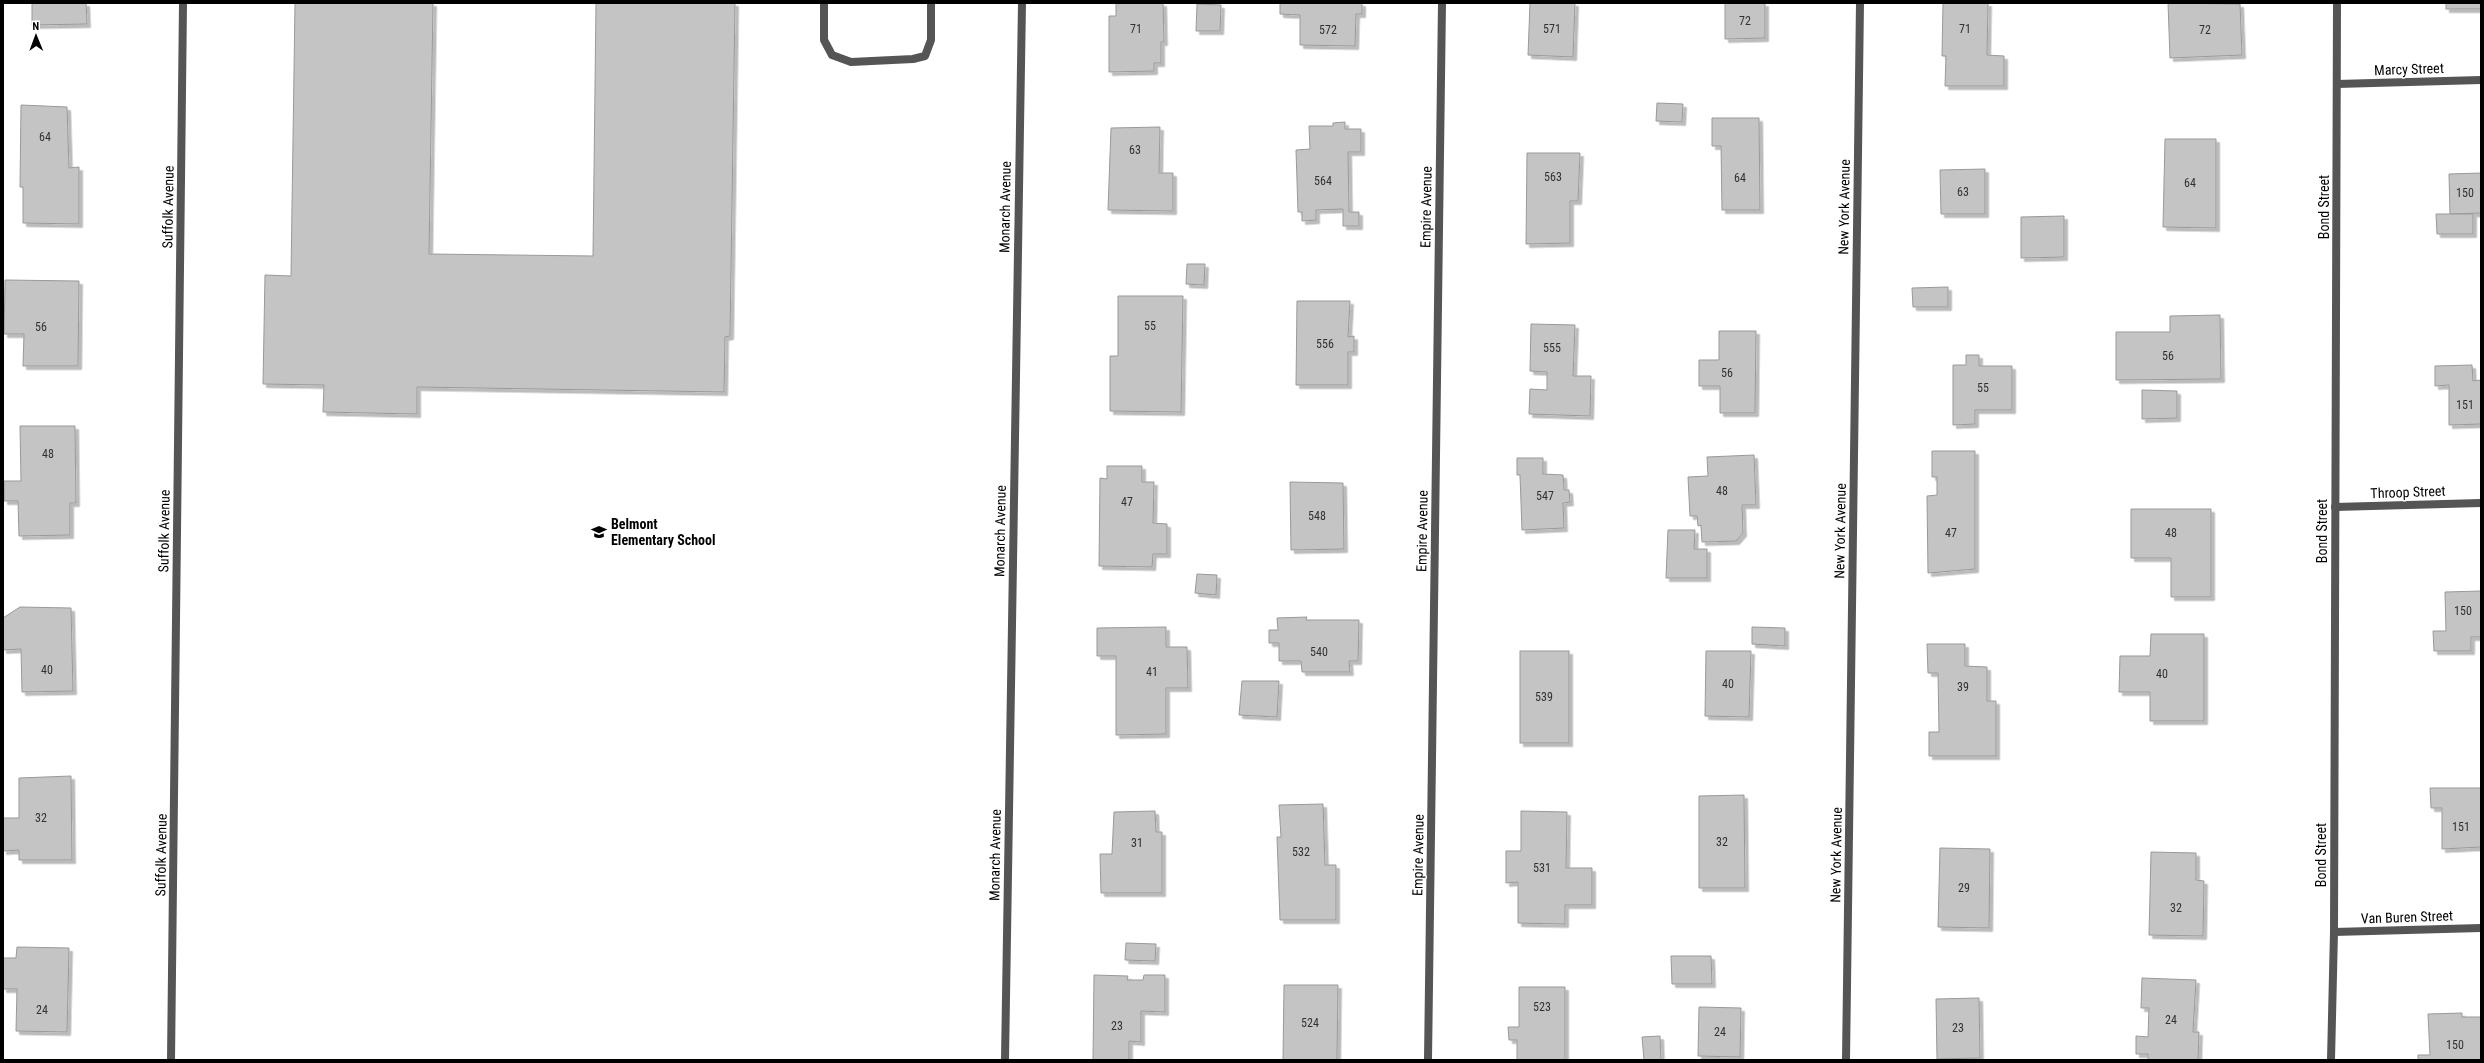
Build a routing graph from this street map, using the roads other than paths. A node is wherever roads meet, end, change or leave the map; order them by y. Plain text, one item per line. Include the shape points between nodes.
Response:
1 (183, 3) edge
2 (824, 3) edge
3 (930, 3) edge
4 (1022, 3) edge
5 (1442, 3) edge
6 (1860, 3) edge
7 (2338, 3) edge
8 (2481, 80) edge
9 (2337, 84) junction
10 (2481, 503) edge
11 (2335, 507) junction
12 (2481, 928) edge
13 (2334, 932) junction
14 (172, 1060) edge
15 (1005, 1060) edge
16 (1428, 1060) edge
17 (1846, 1060) edge
18 (2331, 1060) edge

1 - 14 street, Suffolk Avenue
2 - 3 street via 824,40 832,55 851,62 913,59 925,56 931,40
4 - 15 street, Monarch Avenue
5 - 16 street, Empire Avenue
6 - 17 street, New York Avenue
7 - 9 street, Bond Street
8 - 9 street, Marcy Street
9 - 11 street, Bond Street
10 - 11 street, Throop Street
11 - 13 street, Bond Street
12 - 13 street, Van Buren Street
13 - 18 street, Bond Street

